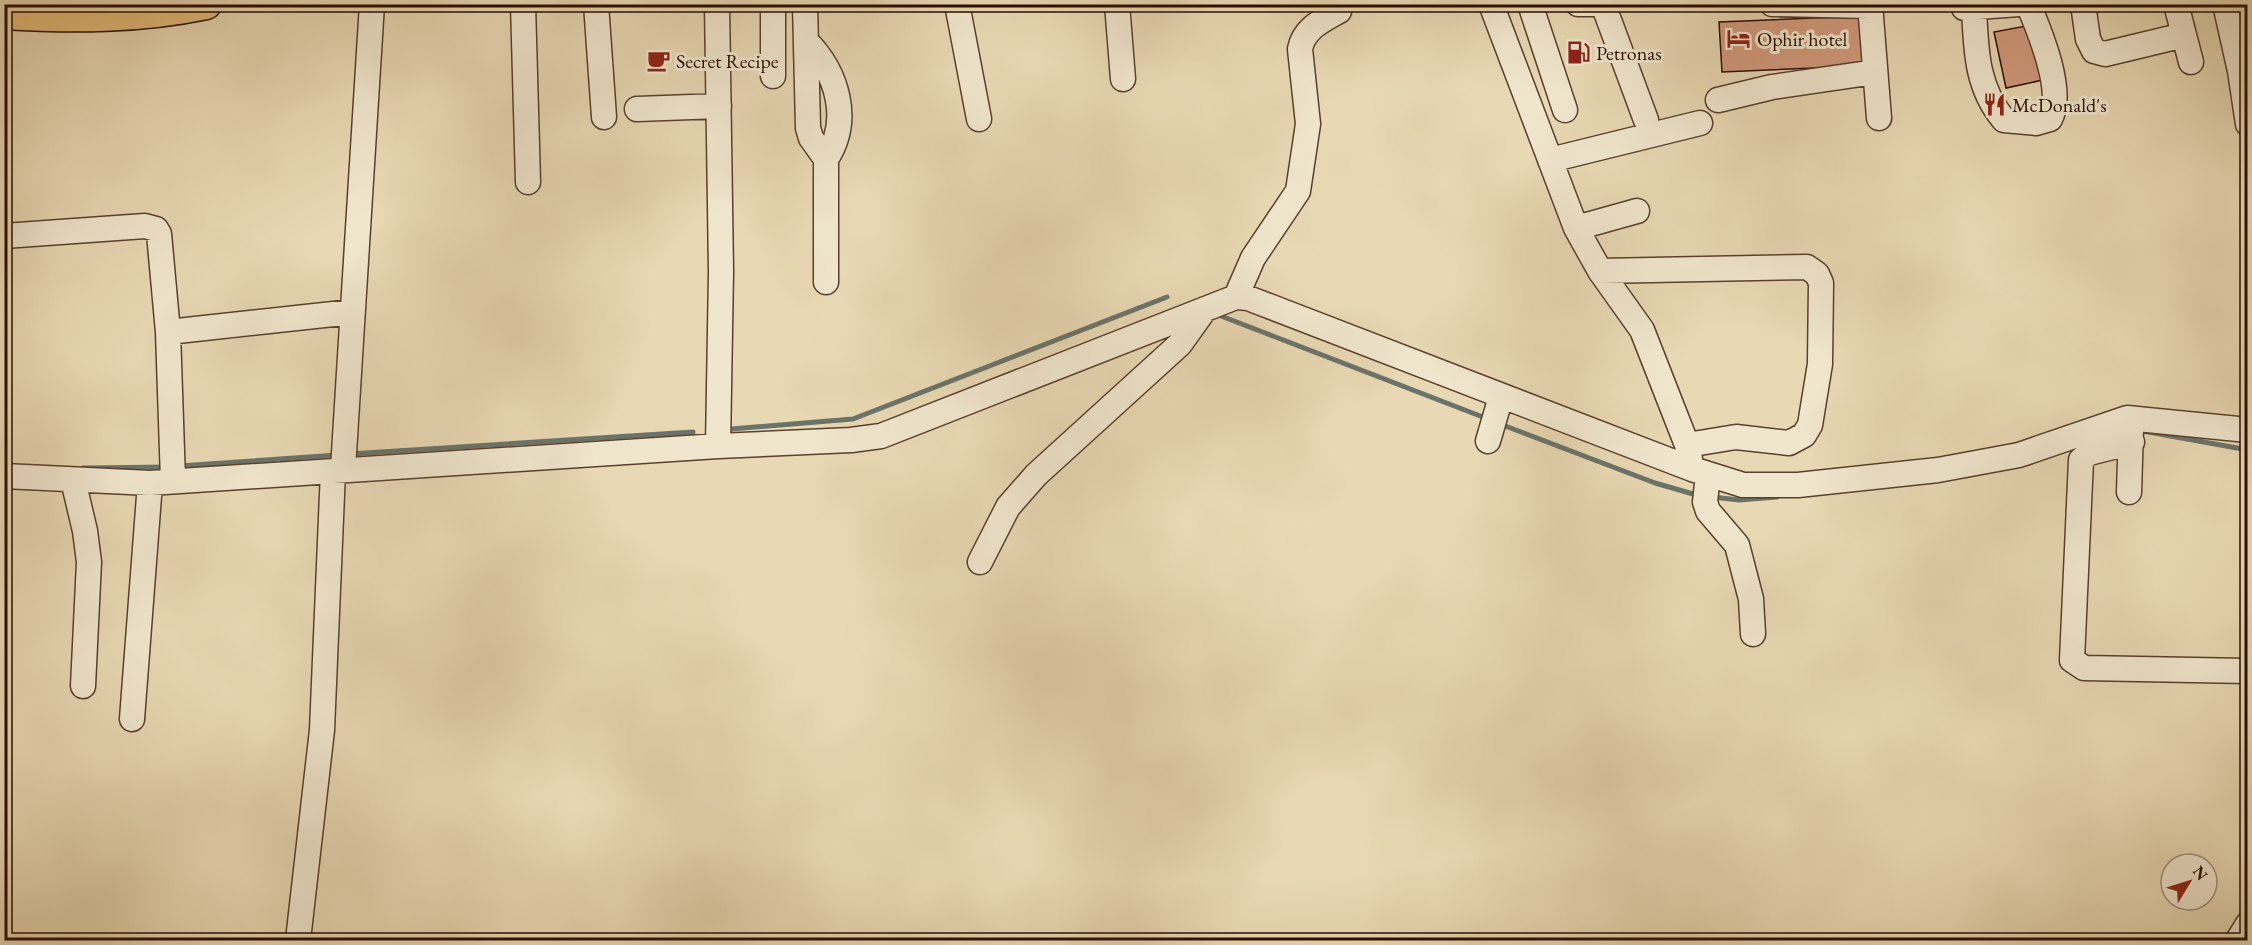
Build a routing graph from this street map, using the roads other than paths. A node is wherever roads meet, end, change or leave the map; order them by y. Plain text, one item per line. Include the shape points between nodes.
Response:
1 (206, 4) edge
2 (372, 4) edge
3 (523, 4) edge
4 (596, 4) edge
5 (717, 4) edge
6 (773, 4) edge
7 (805, 4) edge
8 (957, 4) edge
9 (1117, 4) edge
10 (1491, 4) edge
11 (1530, 4) edge
12 (1578, 4) edge
13 (1602, 4) edge
14 (1772, 4) edge
15 (2019, 4) edge
16 (2028, 4) edge
17 (2083, 4) edge
18 (2176, 4) edge
19 (1870, 5) edge
20 (165, 8) edge
21 (77, 11) edge
22 (1339, 11) dead end
23 (4, 14) edge
24 (2233, 14) edge
25 (2184, 35) junction
26 (806, 41) junction
27 (2191, 62) dead end
28 (1875, 72) junction
29 (2244, 72) edge
30 (773, 76) dead end
31 (1123, 79) dead end
32 (1718, 100) dead end
33 (719, 106) junction
34 (637, 109) dead end
35 (1565, 110) dead end
36 (604, 117) dead end
37 (1879, 118) dead end
38 (980, 119) dead end
39 (1646, 120) dead end
40 (1700, 123) dead end
41 (2243, 130) edge
42 (826, 159) junction
43 (1550, 160) junction
44 (528, 182) dead end
45 (1637, 211) dead end
46 (1576, 228) junction
47 (4, 236) edge
48 (1600, 270) junction
49 (826, 282) dead end
50 (1236, 297) junction
51 (1205, 309) junction
52 (352, 312) junction
53 (168, 332) junction
54 (2130, 430) junction
55 (2247, 430) edge
56 (1687, 445) junction
57 (718, 446) junction
58 (341, 461) junction
59 (167, 472) junction
60 (4, 476) edge
61 (73, 480) junction
62 (1704, 481) junction
63 (2129, 492) dead end
64 (980, 562) dead end
65 (1753, 634) dead end
66 (2247, 671) edge
67 (83, 686) dead end
68 (132, 719) dead end
69 (2247, 924) edge
70 (298, 940) edge
71 (2238, 940) edge

1 - 20 main road
2 - 52 street
3 - 44 street
4 - 36 street
5 - 33 street
6 - 30 street
7 - 26 street
8 - 38 street
9 - 31 street
10 - 43 street
11 - 35 street
12 - 13 street
13 - 39 street
14 - 19 street
15 - 16 street via 1969,8 1984,91 2004,120 2036,123 2050,119 2055,110 2055,89
17 - 25 street via 2088,39 2094,51 2105,54
18 - 25 street
19 - 28 street
20 - 21 main road
21 - 23 main road
22 - 50 street via 1310,28 1302,39 1299,48 1308,124 1298,191 1253,258
24 - 29 street
25 - 27 street
26 - 42 street via 808,128
26 - 42 street via 832,75 840,108 837,133
28 - 32 street via 1772,87
28 - 37 street
29 - 41 street
33 - 34 street
33 - 57 street
40 - 43 street
42 - 49 street
43 - 46 street
45 - 46 street
46 - 48 street
47 - 53 street via 145,226 156,230 161,240
48 - 56 street via 1642,330
48 - 56 street via 1807,267 1817,274 1821,283 1820,364 1810,425 1804,435 1789,442 1736,437
50 - 51 street
50 - 62 street via 1248,298 1495,415
51 - 57 street via 880,436
51 - 64 street via 1180,344 1029,483 1008,507
52 - 53 street
52 - 58 street
53 - 59 street
54 - 55 street
54 - 62 street via 1938,470 1768,487
54 - 63 street
54 - 66 street via 2081,460 2072,660 2084,668
56 - 62 street
57 - 58 street
58 - 59 street
58 - 70 street via 322,730
59 - 61 street
59 - 68 street
60 - 61 street
61 - 67 street via 89,562
62 - 65 street via 1708,511 1737,545 1751,599
69 - 71 street

